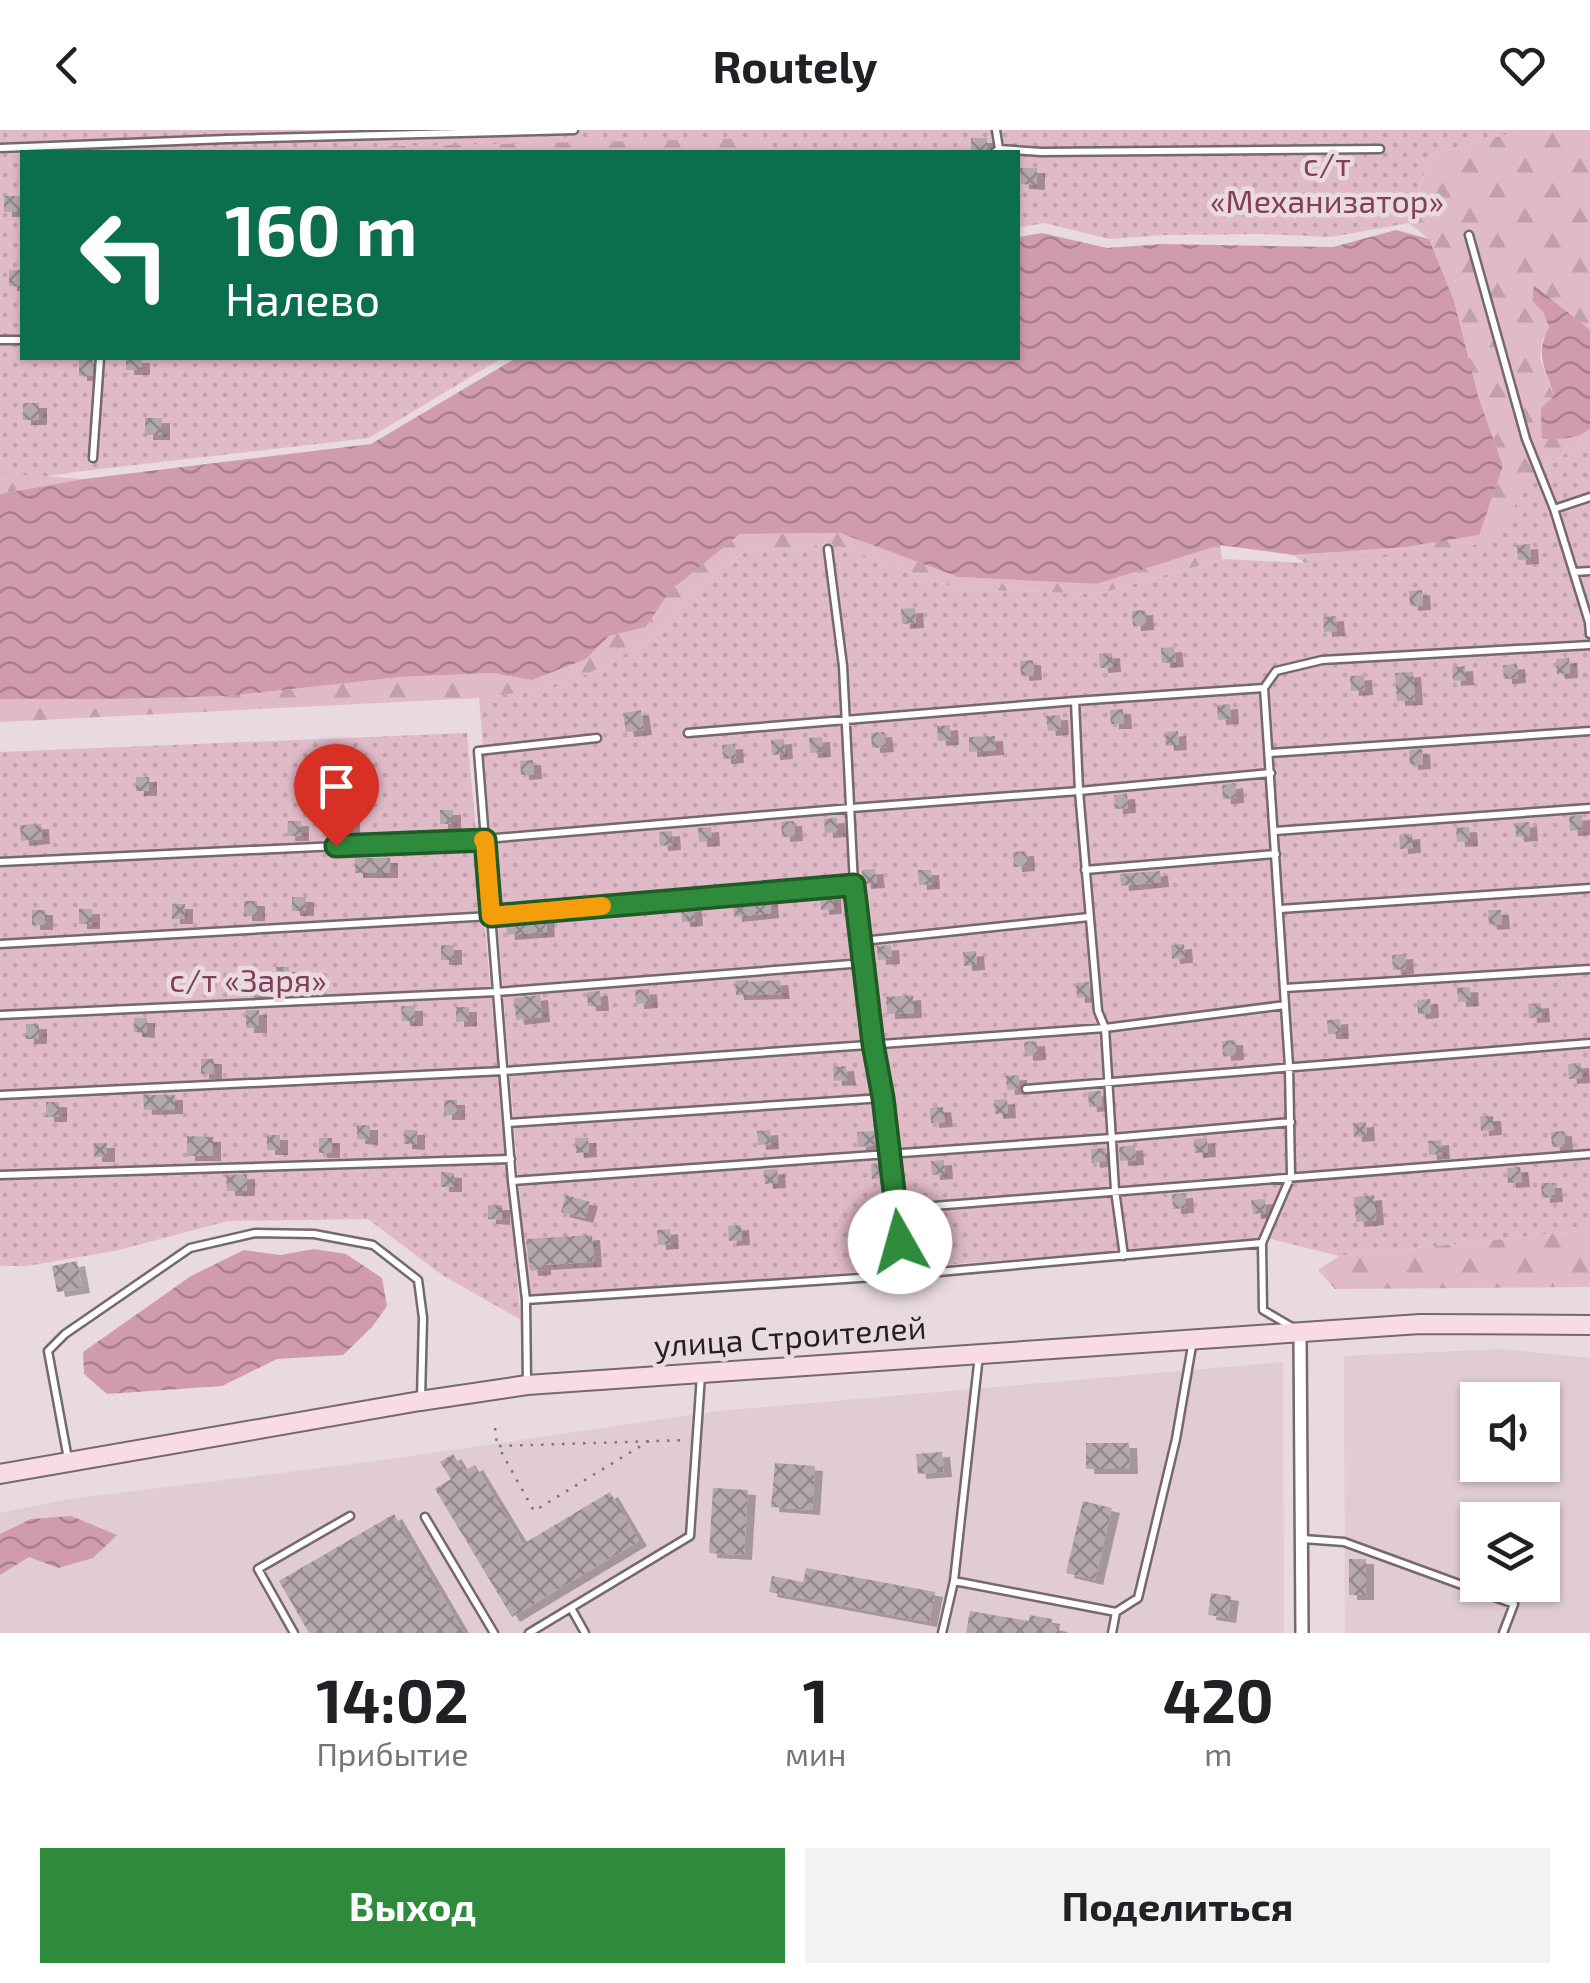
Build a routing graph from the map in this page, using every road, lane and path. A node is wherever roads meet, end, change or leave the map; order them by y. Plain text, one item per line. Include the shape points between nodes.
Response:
1 (574, 130) edge
2 (996, 130) edge
3 (227, 134) edge
4 (0, 148) edge
5 (1380, 149) dead end
6 (997, 150) edge
7 (1020, 151) edge
8 (1469, 235) dead end
9 (100, 360) edge
10 (93, 458) dead end
11 (1590, 498) edge
12 (1554, 510) junction
13 (828, 550) dead end
14 (1590, 571) edge
15 (1574, 572) junction
16 (1590, 634) edge
17 (1590, 645) edge
18 (1264, 688) junction
19 (1075, 701) junction
20 (846, 719) junction
21 (1590, 732) edge
22 (688, 733) dead end
23 (597, 738) dead end
24 (1270, 753) junction
25 (1271, 773) junction
26 (1079, 791) junction
27 (852, 808) junction
28 (1590, 808) edge
29 (1275, 831) junction
30 (485, 840) junction
31 (1276, 854) junction
32 (0, 862) edge
33 (1085, 870) junction
34 (854, 885) junction
35 (1590, 888) edge
36 (1280, 909) junction
37 (491, 916) junction
38 (1090, 917) junction
39 (862, 941) junction
40 (0, 944) edge
41 (864, 963) junction
42 (1590, 969) edge
43 (1284, 988) junction
44 (497, 992) junction
45 (1286, 1005) junction
46 (0, 1015) edge
47 (1104, 1028) junction
48 (1590, 1043) edge
49 (873, 1044) junction
50 (1289, 1066) junction
51 (504, 1071) junction
52 (1108, 1081) junction
53 (1026, 1089) dead end
54 (0, 1095) edge
55 (883, 1098) junction
56 (1291, 1122) junction
57 (508, 1124) junction
58 (1112, 1138) junction
59 (890, 1154) junction
60 (1590, 1154) edge
61 (510, 1159) junction
62 (0, 1175) edge
63 (1291, 1176) junction
64 (512, 1181) junction
65 (1115, 1190) junction
66 (896, 1208) junction
67 (1262, 1243) junction
68 (1124, 1256) junction
69 (905, 1275) junction
70 (526, 1300) junction
71 (1590, 1325) edge
72 (1300, 1332) junction
73 (1193, 1339) junction
74 (979, 1354) junction
75 (702, 1373) junction
76 (527, 1385) junction
77 (420, 1401) junction
78 (496, 1428) dead end
79 (698, 1440) junction
80 (650, 1441) junction
81 (498, 1446) junction
82 (69, 1462) junction
83 (0, 1472) edge
84 (350, 1516) dead end
85 (425, 1517) dead end
86 (1302, 1539) junction
87 (954, 1581) junction
88 (570, 1608) junction
89 (1116, 1612) junction
90 (294, 1633) edge
91 (494, 1633) edge
92 (529, 1633) edge
93 (586, 1633) edge
94 (942, 1633) edge
95 (1112, 1633) edge
96 (1302, 1633) edge
97 (1503, 1633) edge

1 - 3 lane
2 - 6 lane
3 - 4 lane
5 - 7 lane
8 - 12 lane via 1526,438
9 - 10 lane
11 - 12 lane
12 - 15 lane
13 - 20 lane
14 - 15 lane
15 - 16 lane
17 - 18 lane via 1322,660 1276,671
18 - 19 lane
18 - 24 lane
19 - 20 lane
19 - 26 lane
20 - 22 lane
20 - 27 lane
21 - 24 lane
23 - 30 lane via 478,751
24 - 25 lane
25 - 26 lane
25 - 29 lane
26 - 27 lane
26 - 33 lane
27 - 30 lane
27 - 34 lane
28 - 29 lane
29 - 31 lane
30 - 32 lane
30 - 37 lane
31 - 33 lane
31 - 36 lane
33 - 38 lane
34 - 37 lane
34 - 39 lane
35 - 36 lane
36 - 43 lane
37 - 40 lane
37 - 44 lane
38 - 39 lane
38 - 47 lane
39 - 41 lane
41 - 44 lane
41 - 49 lane
42 - 43 lane
43 - 45 lane
44 - 46 lane
44 - 51 lane
45 - 47 lane
45 - 50 lane
47 - 49 lane
47 - 52 lane
48 - 50 lane
49 - 51 lane
49 - 55 lane
50 - 52 lane
50 - 56 lane
51 - 54 lane
51 - 57 lane
52 - 53 lane
52 - 58 lane
55 - 57 lane
55 - 59 lane
56 - 58 lane
56 - 63 lane
57 - 61 lane
58 - 59 lane
58 - 65 lane
59 - 64 lane
59 - 66 lane
60 - 63 lane
61 - 62 lane
61 - 64 lane
63 - 65 lane
63 - 67 lane
64 - 70 lane
65 - 66 lane
65 - 68 lane
66 - 69 lane
67 - 68 lane
67 - 72 lane via 1263,1310
68 - 69 lane
69 - 70 lane
70 - 76 lane
71 - 72 main road, улица Строителей via 1420,1324
72 - 73 main road, улица Строителей
72 - 86 street
73 - 74 main road, улица Строителей
73 - 89 lane via 1138,1598
74 - 75 main road, улица Строителей
74 - 87 lane
75 - 76 main road, улица Строителей
75 - 79 lane
76 - 77 main road, улица Строителей
77 - 82 main road, улица Строителей
77 - 82 lane via 418,1280 373,1245 255,1233 190,1248 48,1351
78 - 81 path
79 - 80 path
79 - 88 lane via 690,1536
80 - 81 path
80 - 81 path via 534,1511
82 - 83 main road, улица Строителей
84 - 90 lane via 258,1569
85 - 91 lane
86 - 96 street
86 - 97 lane via 1344,1542 1514,1604
87 - 89 lane
87 - 94 lane
88 - 92 lane
88 - 93 lane
89 - 95 lane

